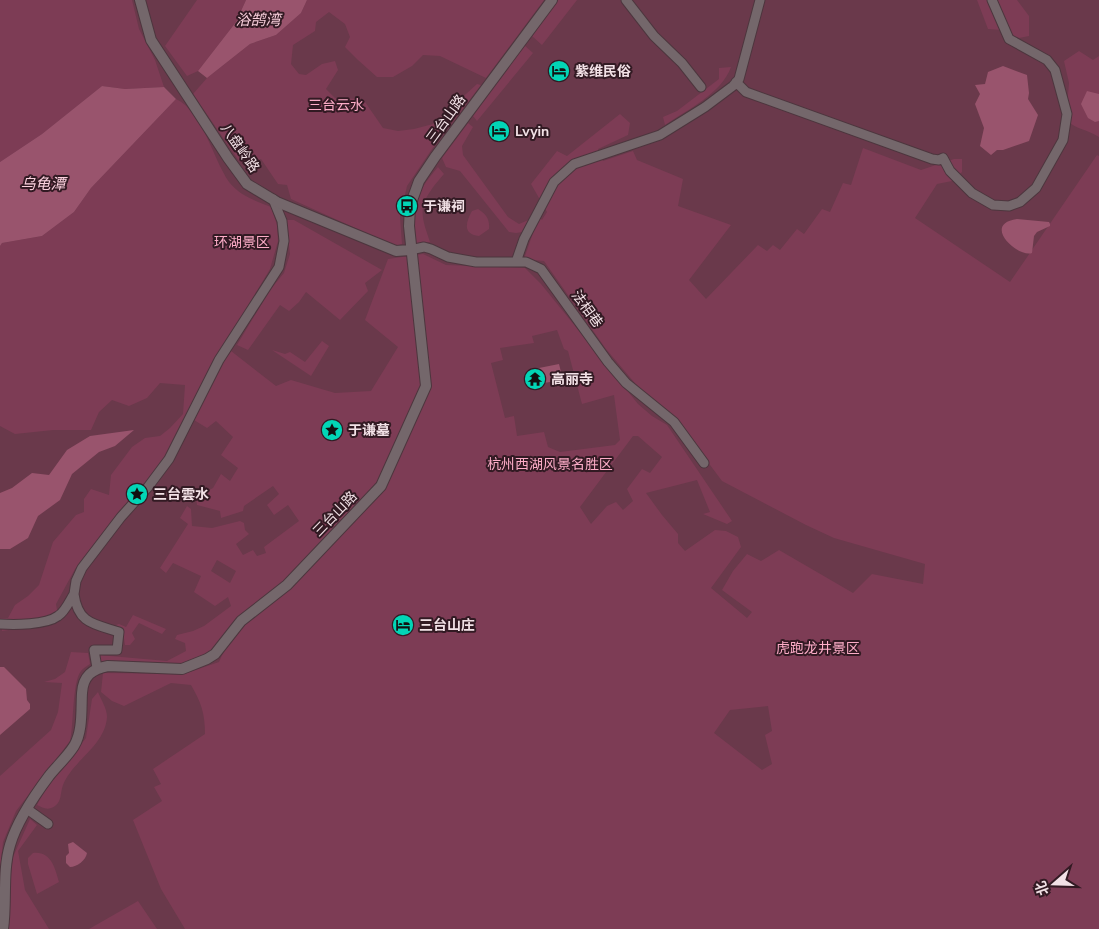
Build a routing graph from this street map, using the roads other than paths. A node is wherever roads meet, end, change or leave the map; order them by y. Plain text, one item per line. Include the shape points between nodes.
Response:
1 (140, 0) edge
2 (552, 0) edge
3 (626, 0) edge
4 (760, 0) edge
5 (992, 0) edge
6 (736, 82) junction
7 (701, 87) dead end
8 (273, 199) junction
9 (410, 250) junction
10 (516, 262) junction
11 (704, 463) dead end
12 (74, 594) junction
13 (0, 624) edge
14 (97, 668) junction
15 (27, 809) junction
16 (48, 824) dead end
17 (3, 929) edge

1 - 8 street, 八盘岭路 via 151,40 228,158 247,184
2 - 9 street, 三台山路 via 419,181 410,206
3 - 7 street
4 - 6 street
5 - 6 street via 1009,39 1047,60 1055,70 1067,114 1063,140 1036,188 1020,202 1008,206 993,205 972,193 950,171 943,158 932,160 746,92
6 - 10 street via 705,107 660,135 574,164 554,182 524,238
8 - 9 street, 八盘岭路 via 396,251
8 - 12 street via 282,221 284,241 279,267 219,360 169,459 82,568
9 - 10 street, 法相巷 via 424,247 448,258
9 - 14 street, 三台山路 via 426,386 381,486 287,585 241,621 208,659 182,669
10 - 11 street, 法相巷 via 526,262 541,269 608,362 626,383 674,422
12 - 13 street via 59,616 16,626
12 - 14 street via 80,615 88,622 119,632 117,650 94,650
14 - 15 street via 89,674 82,689 74,746
15 - 16 street
15 - 17 street via 9,848

